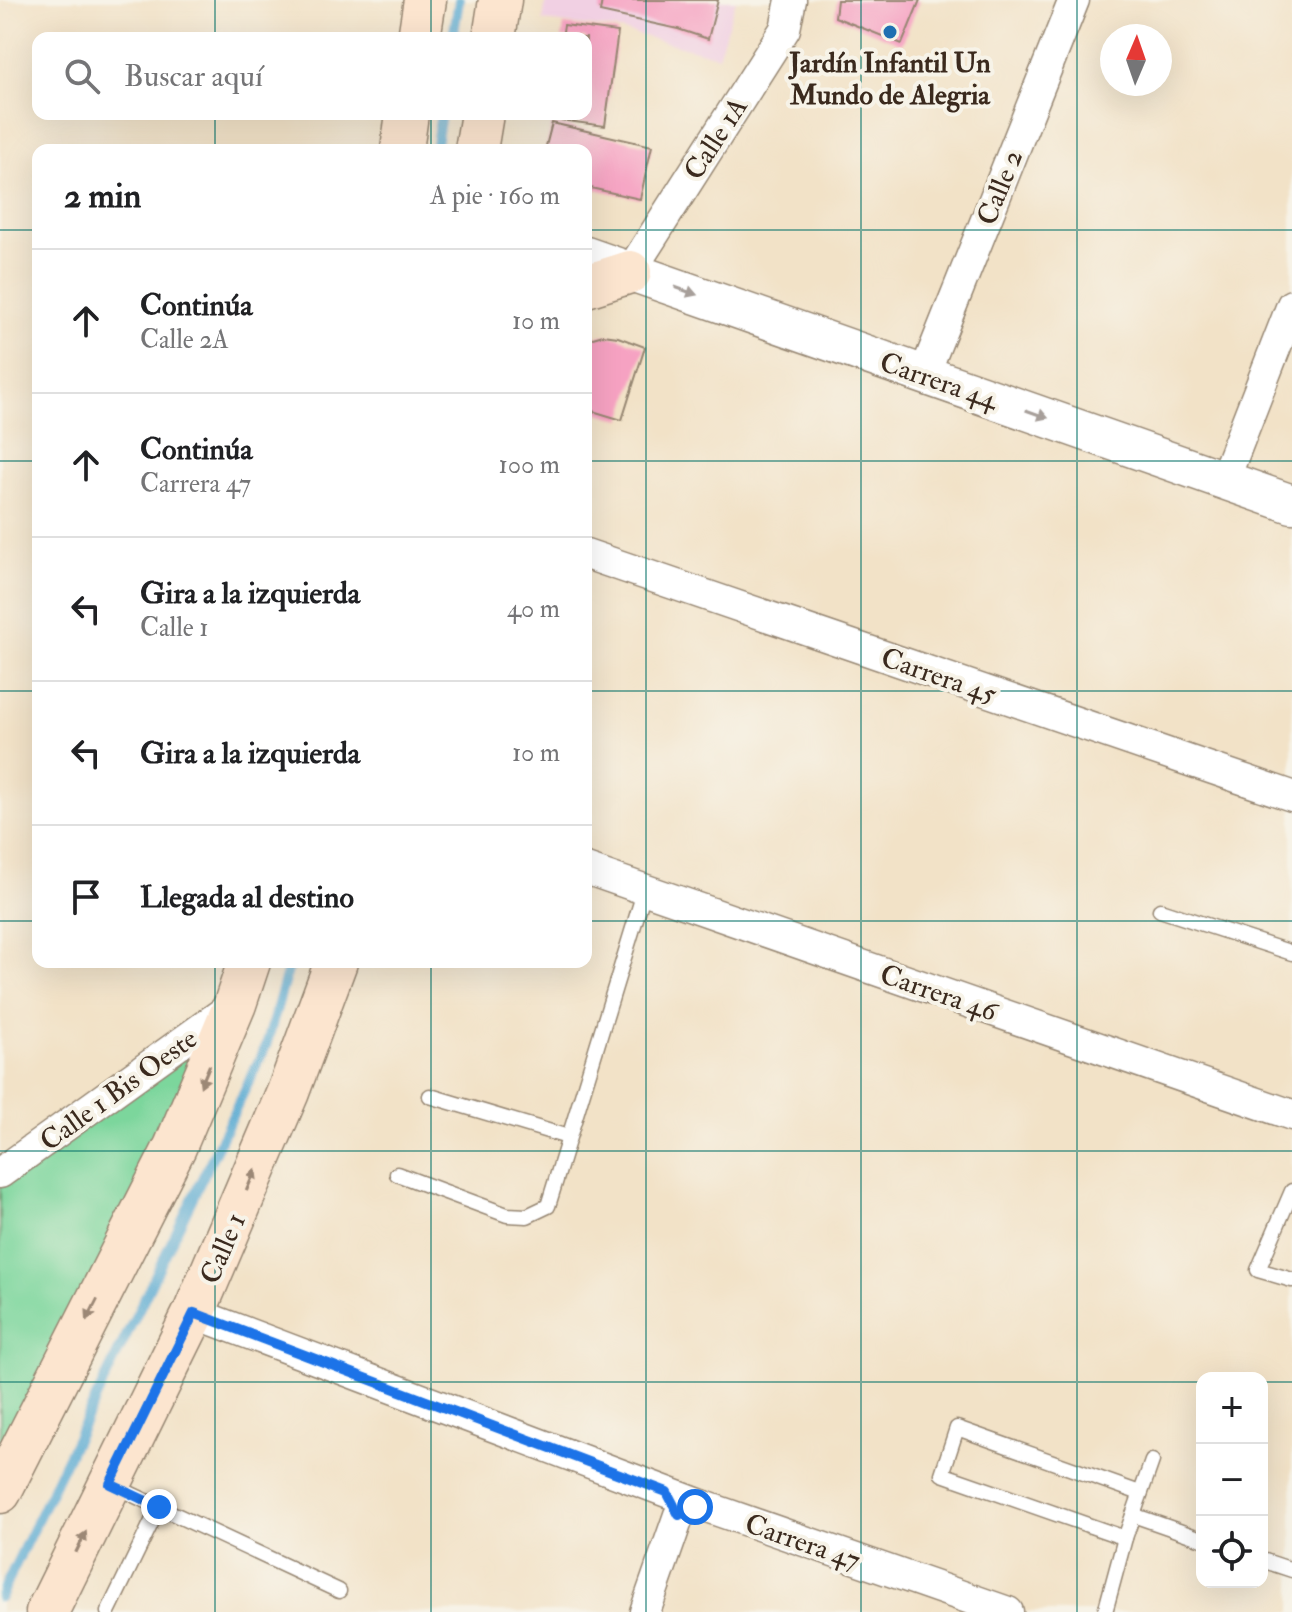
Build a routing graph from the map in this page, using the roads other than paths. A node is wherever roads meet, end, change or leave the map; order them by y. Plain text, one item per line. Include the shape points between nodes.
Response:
1 (425, 0) edge
2 (500, 0) edge
3 (791, 0) edge
4 (1074, 0) edge
5 (420, 32) edge
6 (495, 32) edge
7 (406, 120) edge
8 (481, 120) edge
9 (403, 144) edge
10 (477, 144) edge
11 (592, 258) edge
12 (630, 272) junction
13 (592, 284) edge
14 (1292, 305) edge
15 (924, 375) junction
16 (1224, 480) junction
17 (1292, 504) edge
18 (592, 556) edge
19 (1292, 796) edge
20 (592, 871) edge
21 (645, 889) junction
22 (1160, 910) dead end
23 (1292, 953) edge
24 (247, 968) edge
25 (334, 968) edge
26 (235, 1004) junction
27 (430, 1096) dead end
28 (1292, 1115) edge
29 (568, 1137) junction
30 (0, 1173) edge
31 (397, 1174) dead end
32 (1292, 1191) edge
33 (1292, 1280) edge
34 (194, 1313) junction
35 (1152, 1461) dead end
36 (110, 1484) junction
37 (0, 1492) edge
38 (1140, 1493) junction
39 (683, 1504) junction
40 (159, 1507) junction
41 (1133, 1515) junction
42 (1196, 1537) edge
43 (1125, 1538) junction
44 (1268, 1562) edge
45 (1292, 1570) edge
46 (339, 1591) dead end
47 (47, 1612) edge
48 (108, 1612) edge
49 (645, 1612) edge
50 (1008, 1612) edge
51 (1105, 1612) edge

1 - 5 main road
2 - 6 main road
3 - 12 street, Calle 1A via 785,29
4 - 15 street, Calle 2
7 - 9 main road
8 - 10 main road
11 - 12 street, Carrera 44
12 - 13 main road
12 -> 15 street, Carrera 44
14 - 16 street
15 -> 16 street, Carrera 44
16 - 17 street, Carrera 44
18 - 19 street, Carrera 45
20 - 21 street, Carrera 46
21 - 28 street, Carrera 46
21 - 29 lane
22 - 23 lane
24 - 26 main road
34 -> 25 main road, Calle 1 via 288,1092
26 - 30 street, Calle 1 Bis Oeste
26 -> 37 main road via 175,1147
27 - 29 lane
29 - 31 lane via 548,1206 527,1216 507,1215
32 - 33 lane via 1258,1270
34 - 36 main road, Calle 1
34 - 39 street, Carrera 47
35 - 38 lane
36 - 40 lane
47 -> 36 main road, Calle 1
38 - 41 lane
38 - 43 lane via 957,1428 945,1463 942,1474
39 - 49 street
39 - 50 street, Carrera 47
40 - 46 lane
40 - 48 lane
41 - 42 lane
41 - 43 lane
43 - 51 lane
44 - 45 lane

